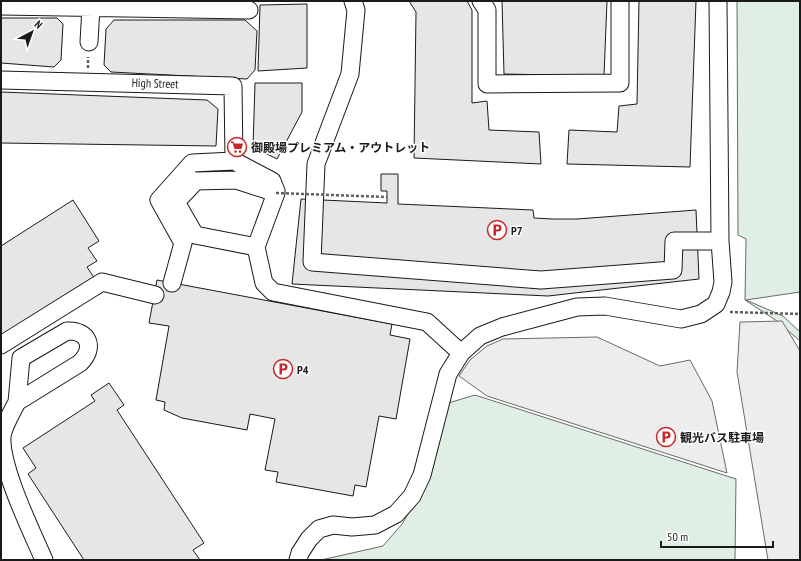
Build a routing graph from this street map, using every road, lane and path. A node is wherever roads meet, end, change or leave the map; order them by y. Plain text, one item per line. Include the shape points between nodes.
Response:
1 (353, 1) edge
2 (481, 1) edge
3 (620, 1) edge
4 (718, 1) edge
5 (1, 6) edge
6 (91, 7) junction
7 (249, 10) dead end
8 (89, 42) joint
9 (1, 80) edge
10 (87, 81) junction
11 (234, 161) junction
12 (276, 193) junction
13 (387, 197) dead end
14 (720, 241) junction
15 (256, 247) junction
16 (172, 283) dead end
17 (155, 295) dead end
18 (716, 304) junction
19 (800, 314) edge
20 (1, 345) edge
21 (461, 352) junction
22 (17, 402) junction
23 (44, 560) edge
24 (298, 560) edge

1 - 14 street via 356,10 350,74 316,164 312,262 542,280 673,270 674,241
2 - 3 street via 487,10 487,84 620,83
4 - 14 street
5 - 6 street
6 - 7 street
6 - 8 street
8 - 10 path
9 - 10 street, High Street
10 - 11 street, High Street via 233,86
11 - 12 street via 272,181
11 - 16 street via 192,163 159,200 183,243
12 - 13 path, bridge
12 - 15 street
12 - 15 street via 236,180 196,181 176,202 195,234
14 - 18 street via 723,282
15 - 21 street via 264,283 273,292 427,322
17 - 20 street via 102,282
18 - 19 path via 728,312 736,313
18 - 21 street via 701,314 681,319 633,309 577,307 502,327 480,336
21 - 24 street via 448,374 422,475 412,496 396,514 375,525 333,525 319,529 309,539
22 - 22 street via 21,358 67,331 84,334 89,351 86,357
22 - 23 street via 2,434 2,450 7,471

